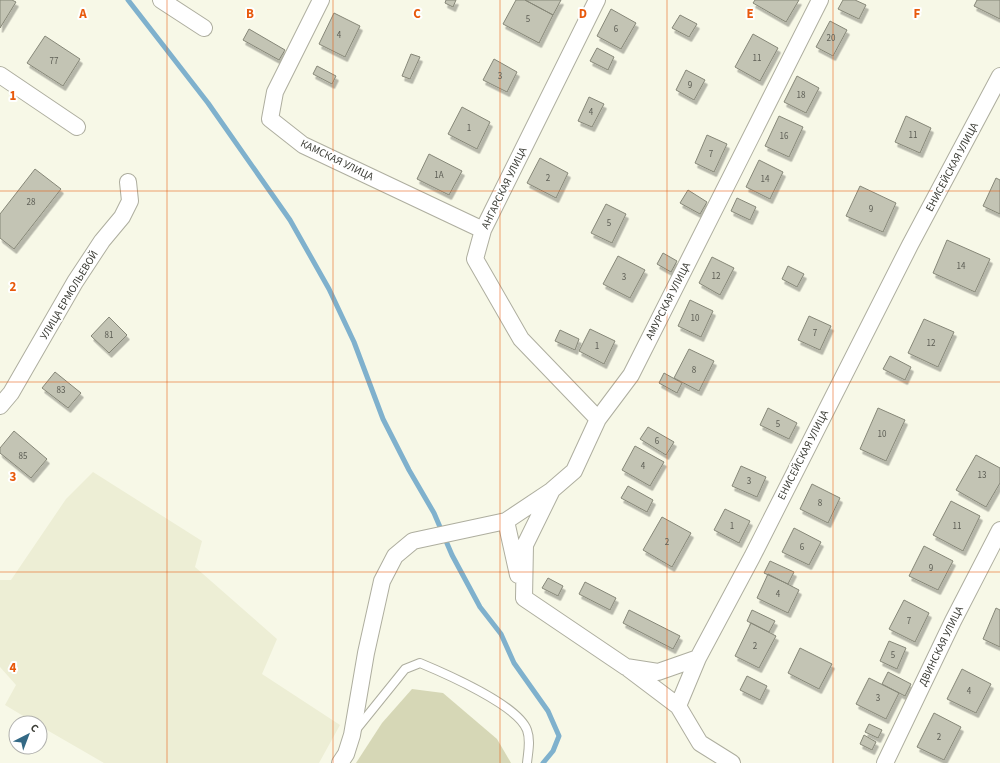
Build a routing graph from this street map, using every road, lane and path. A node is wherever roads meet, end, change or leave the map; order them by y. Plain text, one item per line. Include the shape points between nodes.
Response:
1 (161, 0) edge
2 (321, 0) edge
3 (597, 0) edge
4 (820, 0) edge
5 (204, 28) dead end
6 (0, 75) edge
7 (1000, 76) edge
8 (77, 127) dead end
9 (128, 182) dead end
10 (483, 230) junction
11 (0, 406) edge
12 (598, 420) junction
13 (552, 490) junction
14 (506, 520) junction
15 (1000, 530) edge
16 (524, 598) junction
17 (698, 658) junction
18 (626, 667) junction
19 (678, 706) junction
20 (352, 734) junction
21 (340, 763) edge
22 (527, 763) edge
23 (732, 763) edge
24 (885, 763) edge

1 - 5 street
2 - 10 street, КАМСКАЯ УЛИЦА via 274,92 270,118 303,145
3 - 10 street, АНГАРСКАЯ УЛИЦА
4 - 12 street, АМУРСКАЯ УЛИЦА via 631,375
6 - 8 street
7 - 17 street, ЕНИСЕЙСКАЯ УЛИЦА via 910,245
9 - 11 street, УЛИЦА ЕРМОЛЬЕВОЙ via 130,201 122,216 75,282
10 - 12 street, АНГАРСКАЯ УЛИЦА via 475,259 521,339
12 - 13 street, АМУРСКАЯ УЛИЦА via 574,471
13 - 14 street
13 - 16 street, АМУРСКАЯ УЛИЦА via 525,545
14 - 16 street
14 - 20 street via 412,541 395,556 382,581
15 - 24 street, ДВИНСКАЯ УЛИЦА
16 - 18 street
17 - 18 street via 658,672
17 - 19 street, ЕНИСЕЙСКАЯ УЛИЦА
18 - 19 street
19 - 23 street via 700,743
20 - 21 street via 346,754
20 - 22 lane via 405,669 420,663 466,682 520,718 527,730

